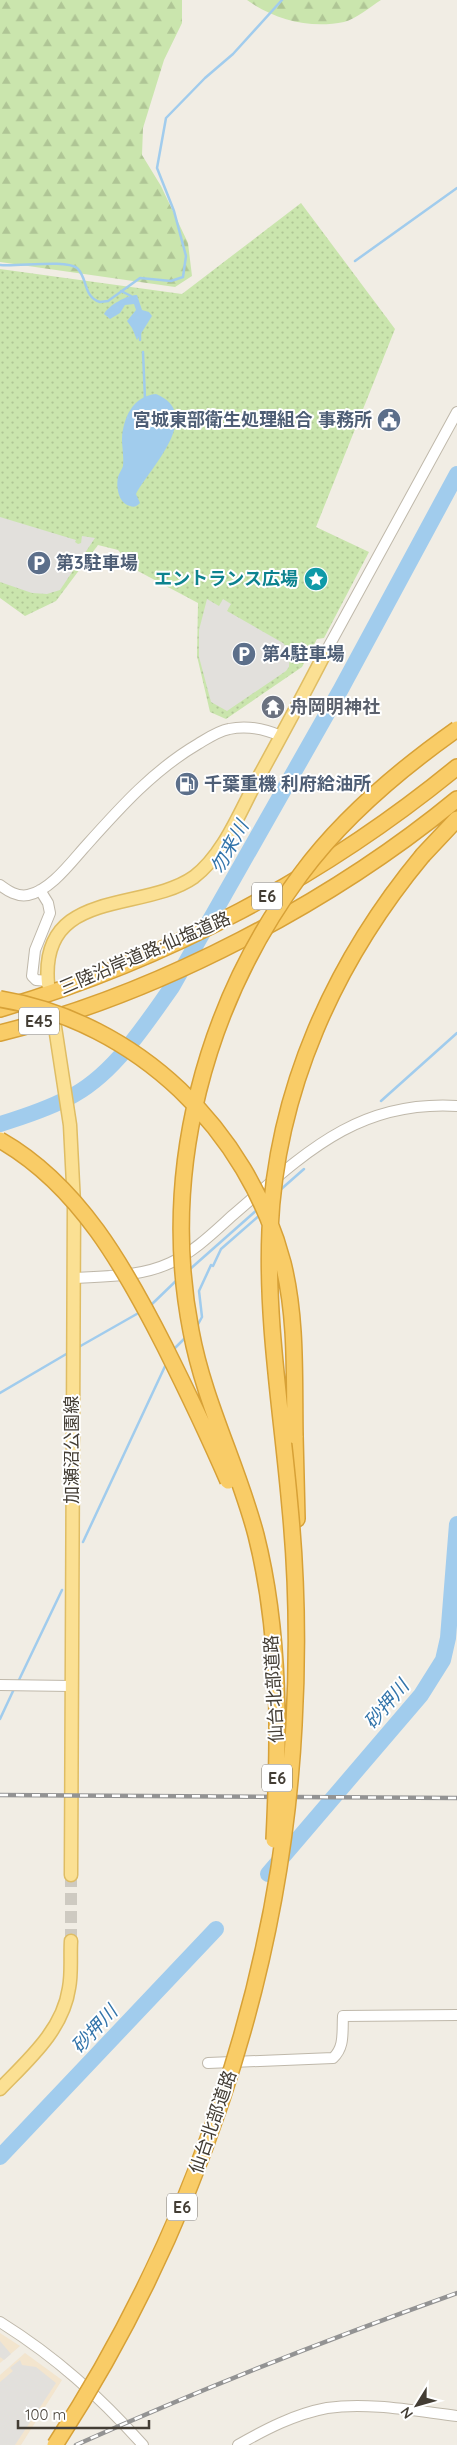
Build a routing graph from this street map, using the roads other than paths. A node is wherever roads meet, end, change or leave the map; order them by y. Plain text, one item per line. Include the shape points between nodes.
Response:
1 (457, 412) edge
2 (324, 655) joint
3 (457, 728) edge
4 (281, 736) junction
5 (457, 766) edge
6 (457, 799) edge
7 (457, 819) edge
8 (0, 885) edge
9 (40, 890) junction
10 (51, 985) junction
11 (0, 999) edge
12 (78, 1008) joint
13 (0, 1009) edge
14 (55, 1027) dead end
15 (0, 1033) edge
16 (457, 1106) edge
17 (0, 1140) edge
18 (73, 1278) junction
19 (269, 1608) junction
20 (296, 1678) junction
21 (0, 1685) edge
22 (72, 1686) junction
23 (72, 1875) tunnel mouth
24 (71, 1941) tunnel mouth
25 (262, 1949) junction
26 (457, 2015) edge
27 (208, 2063) dead end
28 (0, 2089) edge
29 (0, 2322) edge
30 (457, 2416) edge
31 (56, 2445) edge
32 (143, 2445) edge
33 (238, 2445) edge

1 - 2 street
2 - 4 main road
3 - 19 highway, bridge via 406,767 357,811 302,872 272,915 228,999 200,1084 190,1130 184,1172 181,1254 191,1331 210,1404 255,1533
4 - 9 street via 247,727 229,729 190,748 133,795 66,868
4 - 10 main road via 228,834 206,866 174,888 106,904 74,919 52,946 48,965
5 - 10 highway, 三陸沿岸道路;仙塩道路 / E6, bridge via 369,833 278,890 187,938
6 - 12 highway, 三陸沿岸道路;仙塩道路 / E6, bridge via 368,863 282,916 191,962
7 - 20 highway, bridge via 398,885 370,926 332,993 299,1072 279,1151 270,1228 270,1295 294,1557
8 - 9 street via 21,896
9 - 10 street via 50,913 35,950 32,976
10 - 13 highway, 三陸沿岸道路;仙塩道路 / E45
11 - 20 highway, bridge via 76,1022 112,1040 153,1067 187,1096 217,1129 243,1168 266,1213 283,1264 294,1344 299,1650
12 - 15 highway, 三陸沿岸道路;仙塩道路 / E45
14 - 18 main road, 加瀬沼公園線 via 68,1115 74,1204
16 - 18 street via 400,1108 337,1132 300,1157 197,1246 171,1263 150,1271
17 - 19 highway, bridge via 62,1189 97,1230 126,1274 230,1485 255,1553
18 - 22 main road, 加瀬沼公園線
19 - 25 highway, 仙台北部道路 / E6, bridge via 276,1690 277,1774 271,1878
20 - 25 highway, 仙台北部道路 / E6, bridge via 283,1841
21 - 22 street
22 - 23 main road, 加瀬沼公園線
24 - 28 main road via 70,1988 63,2009 46,2040
25 - 31 highway, 仙台北部道路 / E6, bridge via 227,2084 179,2216 146,2289 100,2375
26 - 27 street via 342,2016 342,2042 333,2058
29 - 32 street via 67,2369
30 - 33 street via 382,2407 327,2408 266,2429

